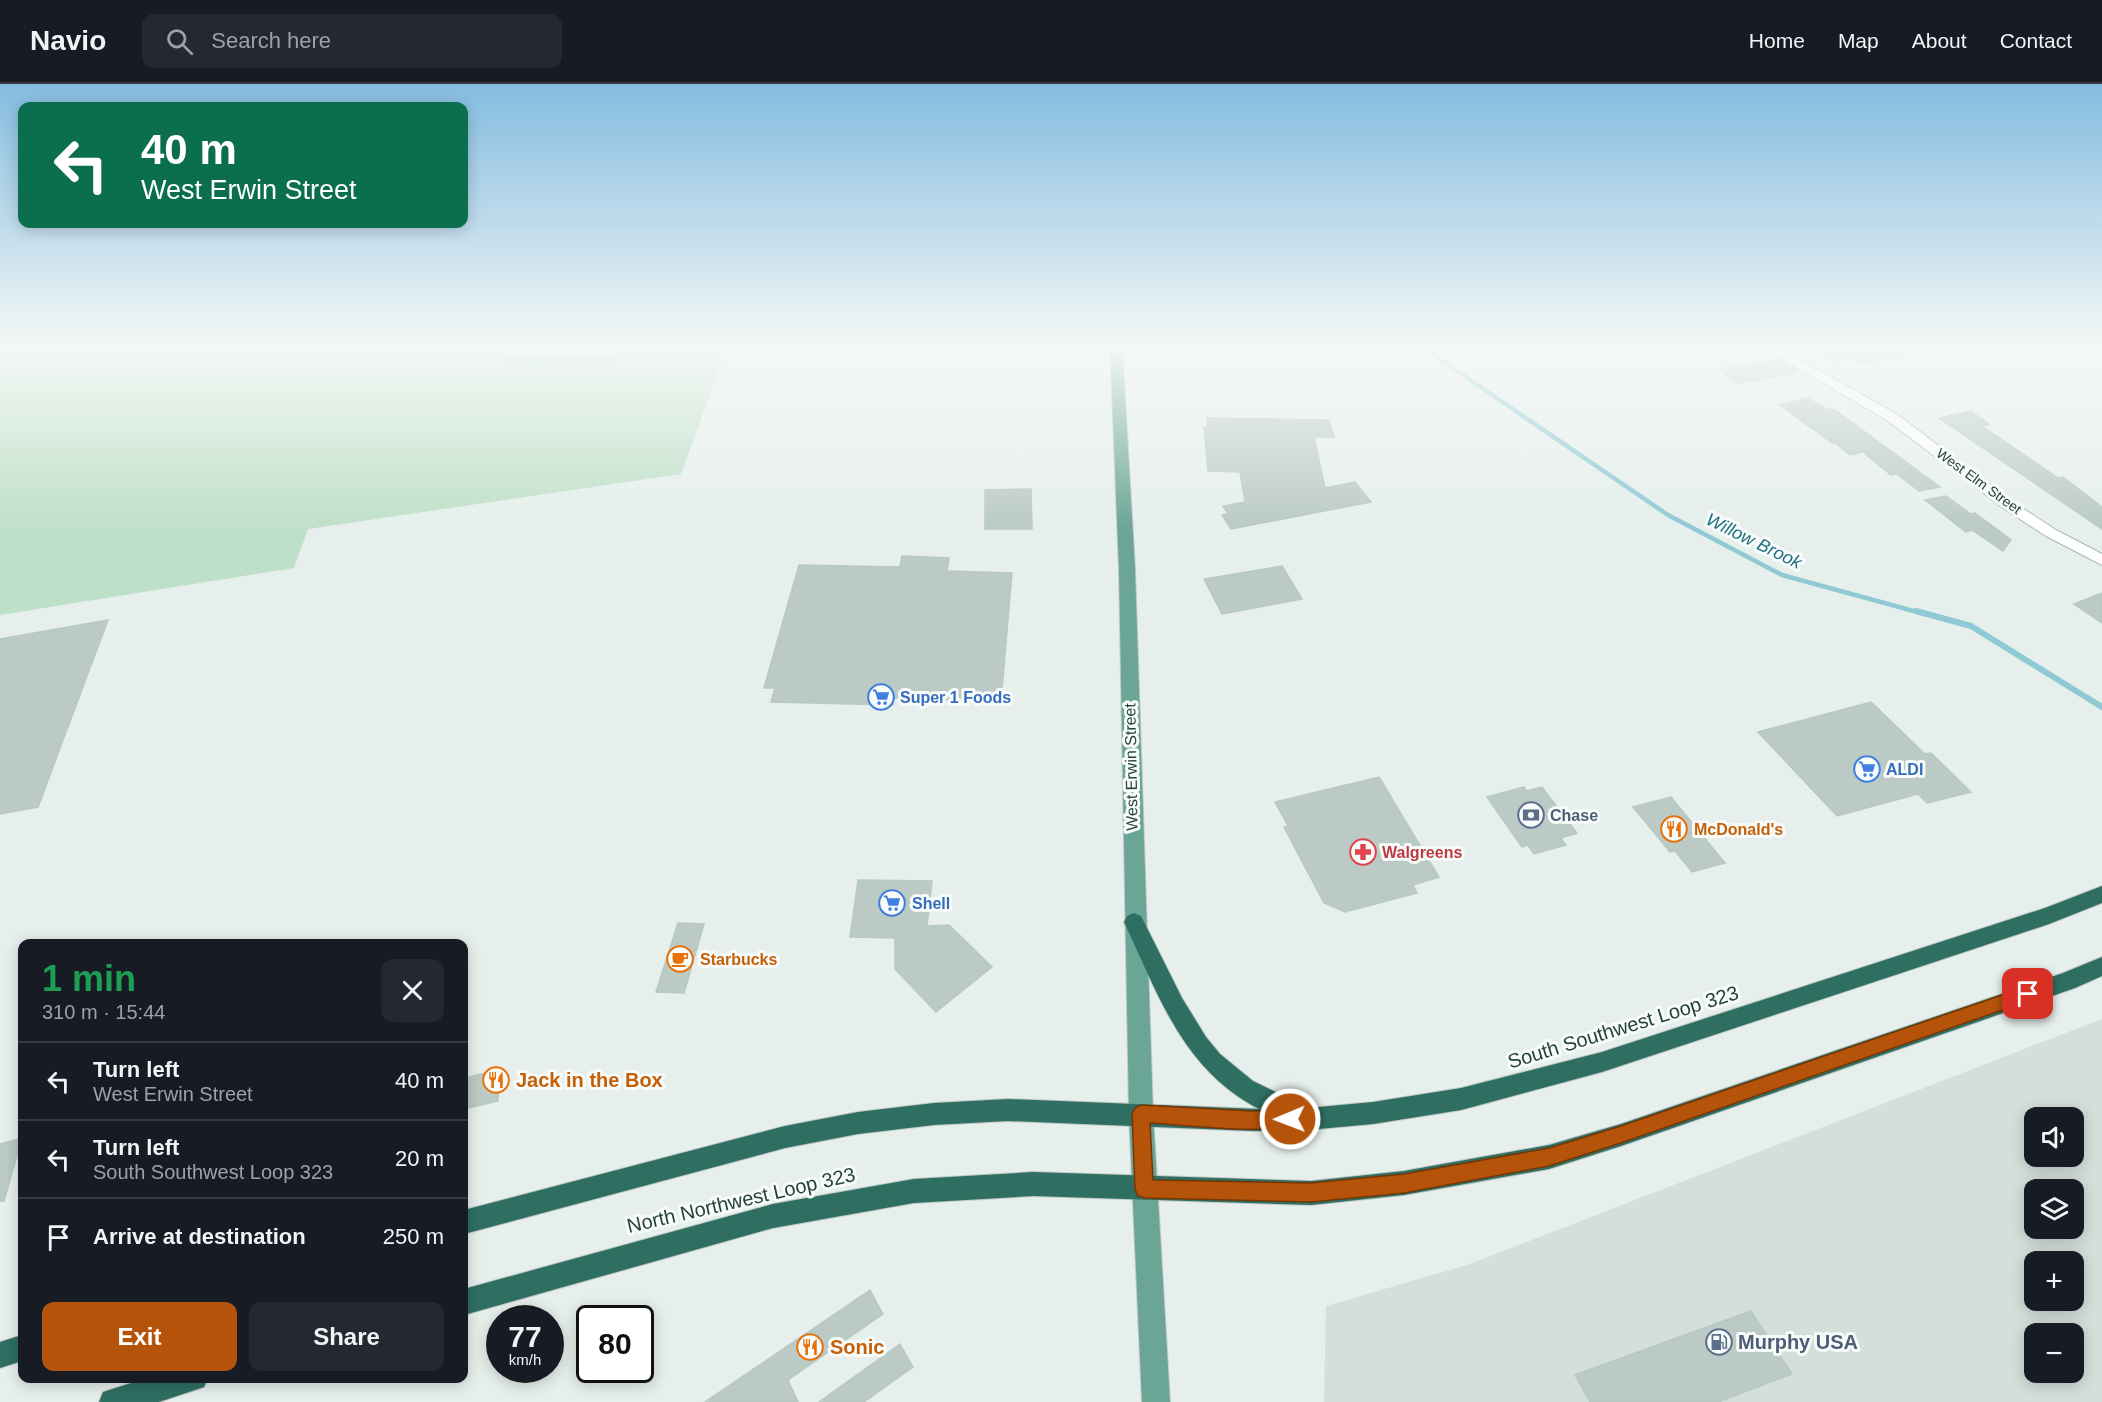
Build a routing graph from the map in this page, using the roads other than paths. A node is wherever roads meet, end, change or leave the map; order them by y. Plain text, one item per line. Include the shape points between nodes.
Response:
1 (1119, 407) edge
2 (1873, 407) edge
3 (2102, 560) edge
4 (2102, 894) edge
5 (1134, 922) junction
6 (2102, 966) edge
7 (1141, 1114) junction
8 (1308, 1119) junction
9 (1144, 1189) junction
10 (468, 1221) edge
11 (468, 1301) edge
12 (18, 1349) edge
13 (0, 1355) edge
14 (178, 1383) edge
15 (113, 1402) edge
16 (1156, 1402) edge

1 - 5 main road, West Erwin Street via 1127,569
2 - 3 street, West Elm Street via 2008,505
4 - 8 highway, South Southwest Loop 323 via 2049,915 1548,1077 1450,1101
5 - 7 main road, West Erwin Street
5 - 8 highway via 1181,1016 1208,1056 1226,1075 1262,1100
6 - 9 highway via 1549,1157 1404,1184 1323,1192
7 - 8 highway, South Southwest Loop 323
7 - 9 main road, West Erwin Street
7 - 10 highway via 976,1110 839,1126
9 - 11 highway, North Northwest Loop 323 via 1033,1184 955,1187 871,1197 773,1216
9 - 16 main road, West Erwin Street
12 - 13 highway
14 - 15 highway

